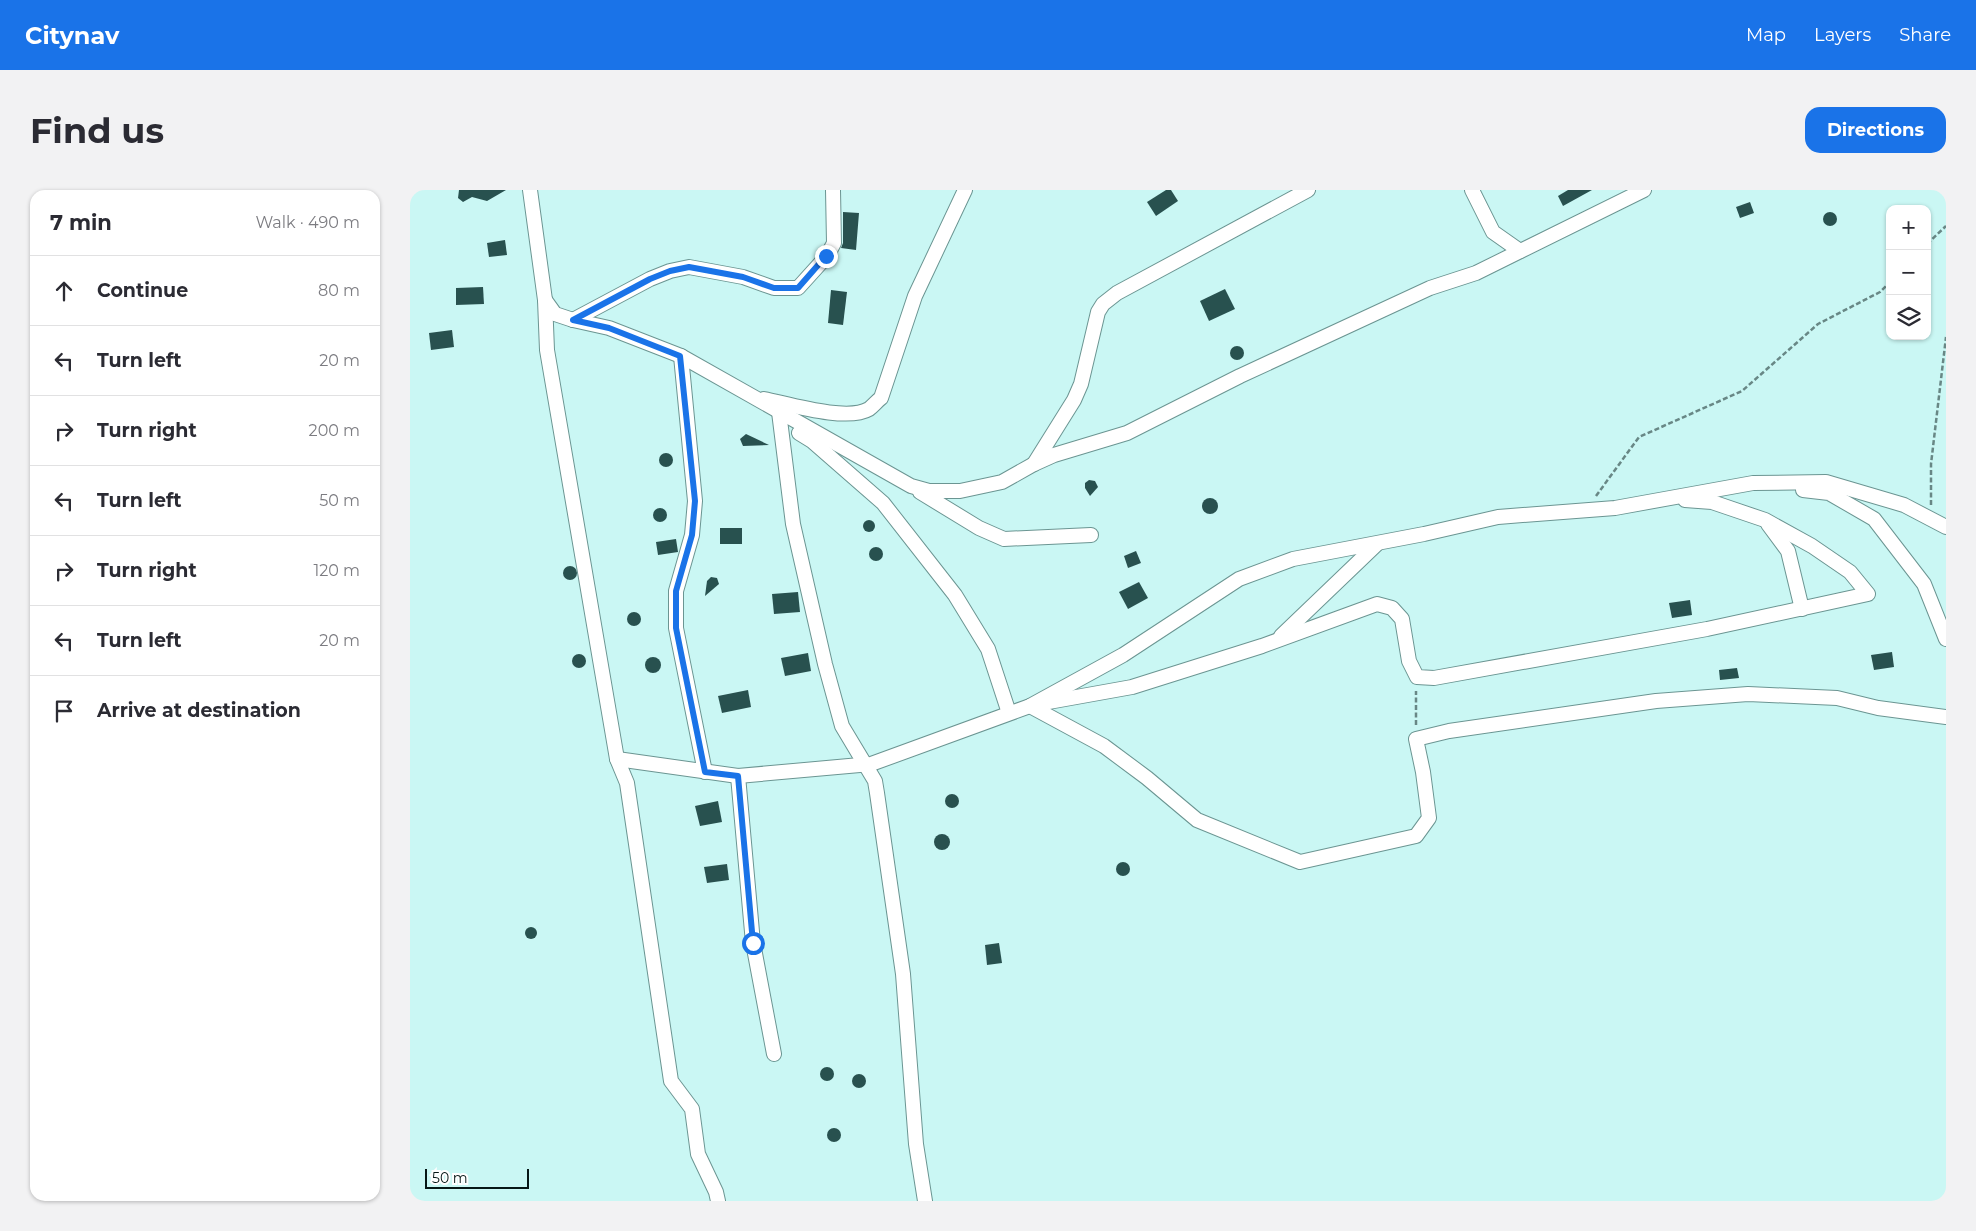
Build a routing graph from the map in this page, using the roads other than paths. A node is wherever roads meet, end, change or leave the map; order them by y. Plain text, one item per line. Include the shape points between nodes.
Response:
1 (530, 190) edge
2 (833, 190) edge
3 (965, 190) edge
4 (1308, 190) edge
5 (1472, 190) edge
6 (1644, 190) edge
7 (1520, 251) junction
8 (545, 300) junction
9 (573, 320) junction
10 (680, 356) junction
11 (751, 396) junction
12 (779, 416) junction
13 (1034, 464) junction
14 (1753, 483) junction
15 (910, 486) junction
16 (1668, 498) junction
17 (1765, 520) junction
18 (1946, 527) edge
19 (1091, 535) dead end
20 (1378, 543) junction
21 (1802, 608) junction
22 (1946, 639) edge
23 (1277, 641) junction
24 (1030, 706) junction
25 (1009, 713) junction
26 (1946, 718) edge
27 (617, 759) junction
28 (865, 765) junction
29 (705, 772) junction
30 (738, 776) junction
31 (774, 1054) dead end
32 (718, 1201) edge
33 (925, 1201) edge

1 - 8 street
2 - 9 street via 834,243 798,288 774,288 743,277 689,267 650,279
3 - 11 street via 916,296 880,398 868,410 833,413
4 - 13 street via 1117,293 1103,304 1098,312 1081,384
5 - 7 street via 1493,232
6 - 7 street
7 - 13 street via 1476,273 1421,292 1240,376 1127,433
8 - 9 street via 556,314
8 - 27 street via 547,350
9 - 10 street via 609,328
10 - 11 street
10 - 29 street via 695,501 692,535 676,591 676,628
11 - 12 street
12 - 15 street
12 - 25 street via 883,503 949,587 988,649
12 - 28 street via 793,524 825,664 842,726
13 - 15 street via 1002,482 960,491 930,491
14 - 16 street
14 - 18 street via 1826,482 1904,505
14 - 22 street via 1830,493 1874,520 1924,584
15 - 19 street via 1004,539
16 - 17 street via 1712,502
16 - 20 street via 1615,508 1498,517
17 - 21 street via 1788,551
17 - 21 street via 1850,572 1868,594
20 - 23 street
20 - 24 street via 1293,559 1239,579 1123,655
21 - 23 street via 1609,648 1434,678 1417,677 1409,661 1402,619 1392,608 1377,604
23 - 24 street via 1132,687
24 - 25 street
24 - 26 street via 1104,746 1197,820 1300,862 1416,836 1429,818 1416,739 1449,731 1656,702 1748,694 1837,698
25 - 28 street
27 - 29 street
27 - 32 street via 627,783 671,1081 692,1109 698,1154
28 - 30 street
28 - 33 street via 874,781 888,864 903,974 916,1144
29 - 30 street
30 - 31 street via 753,943

